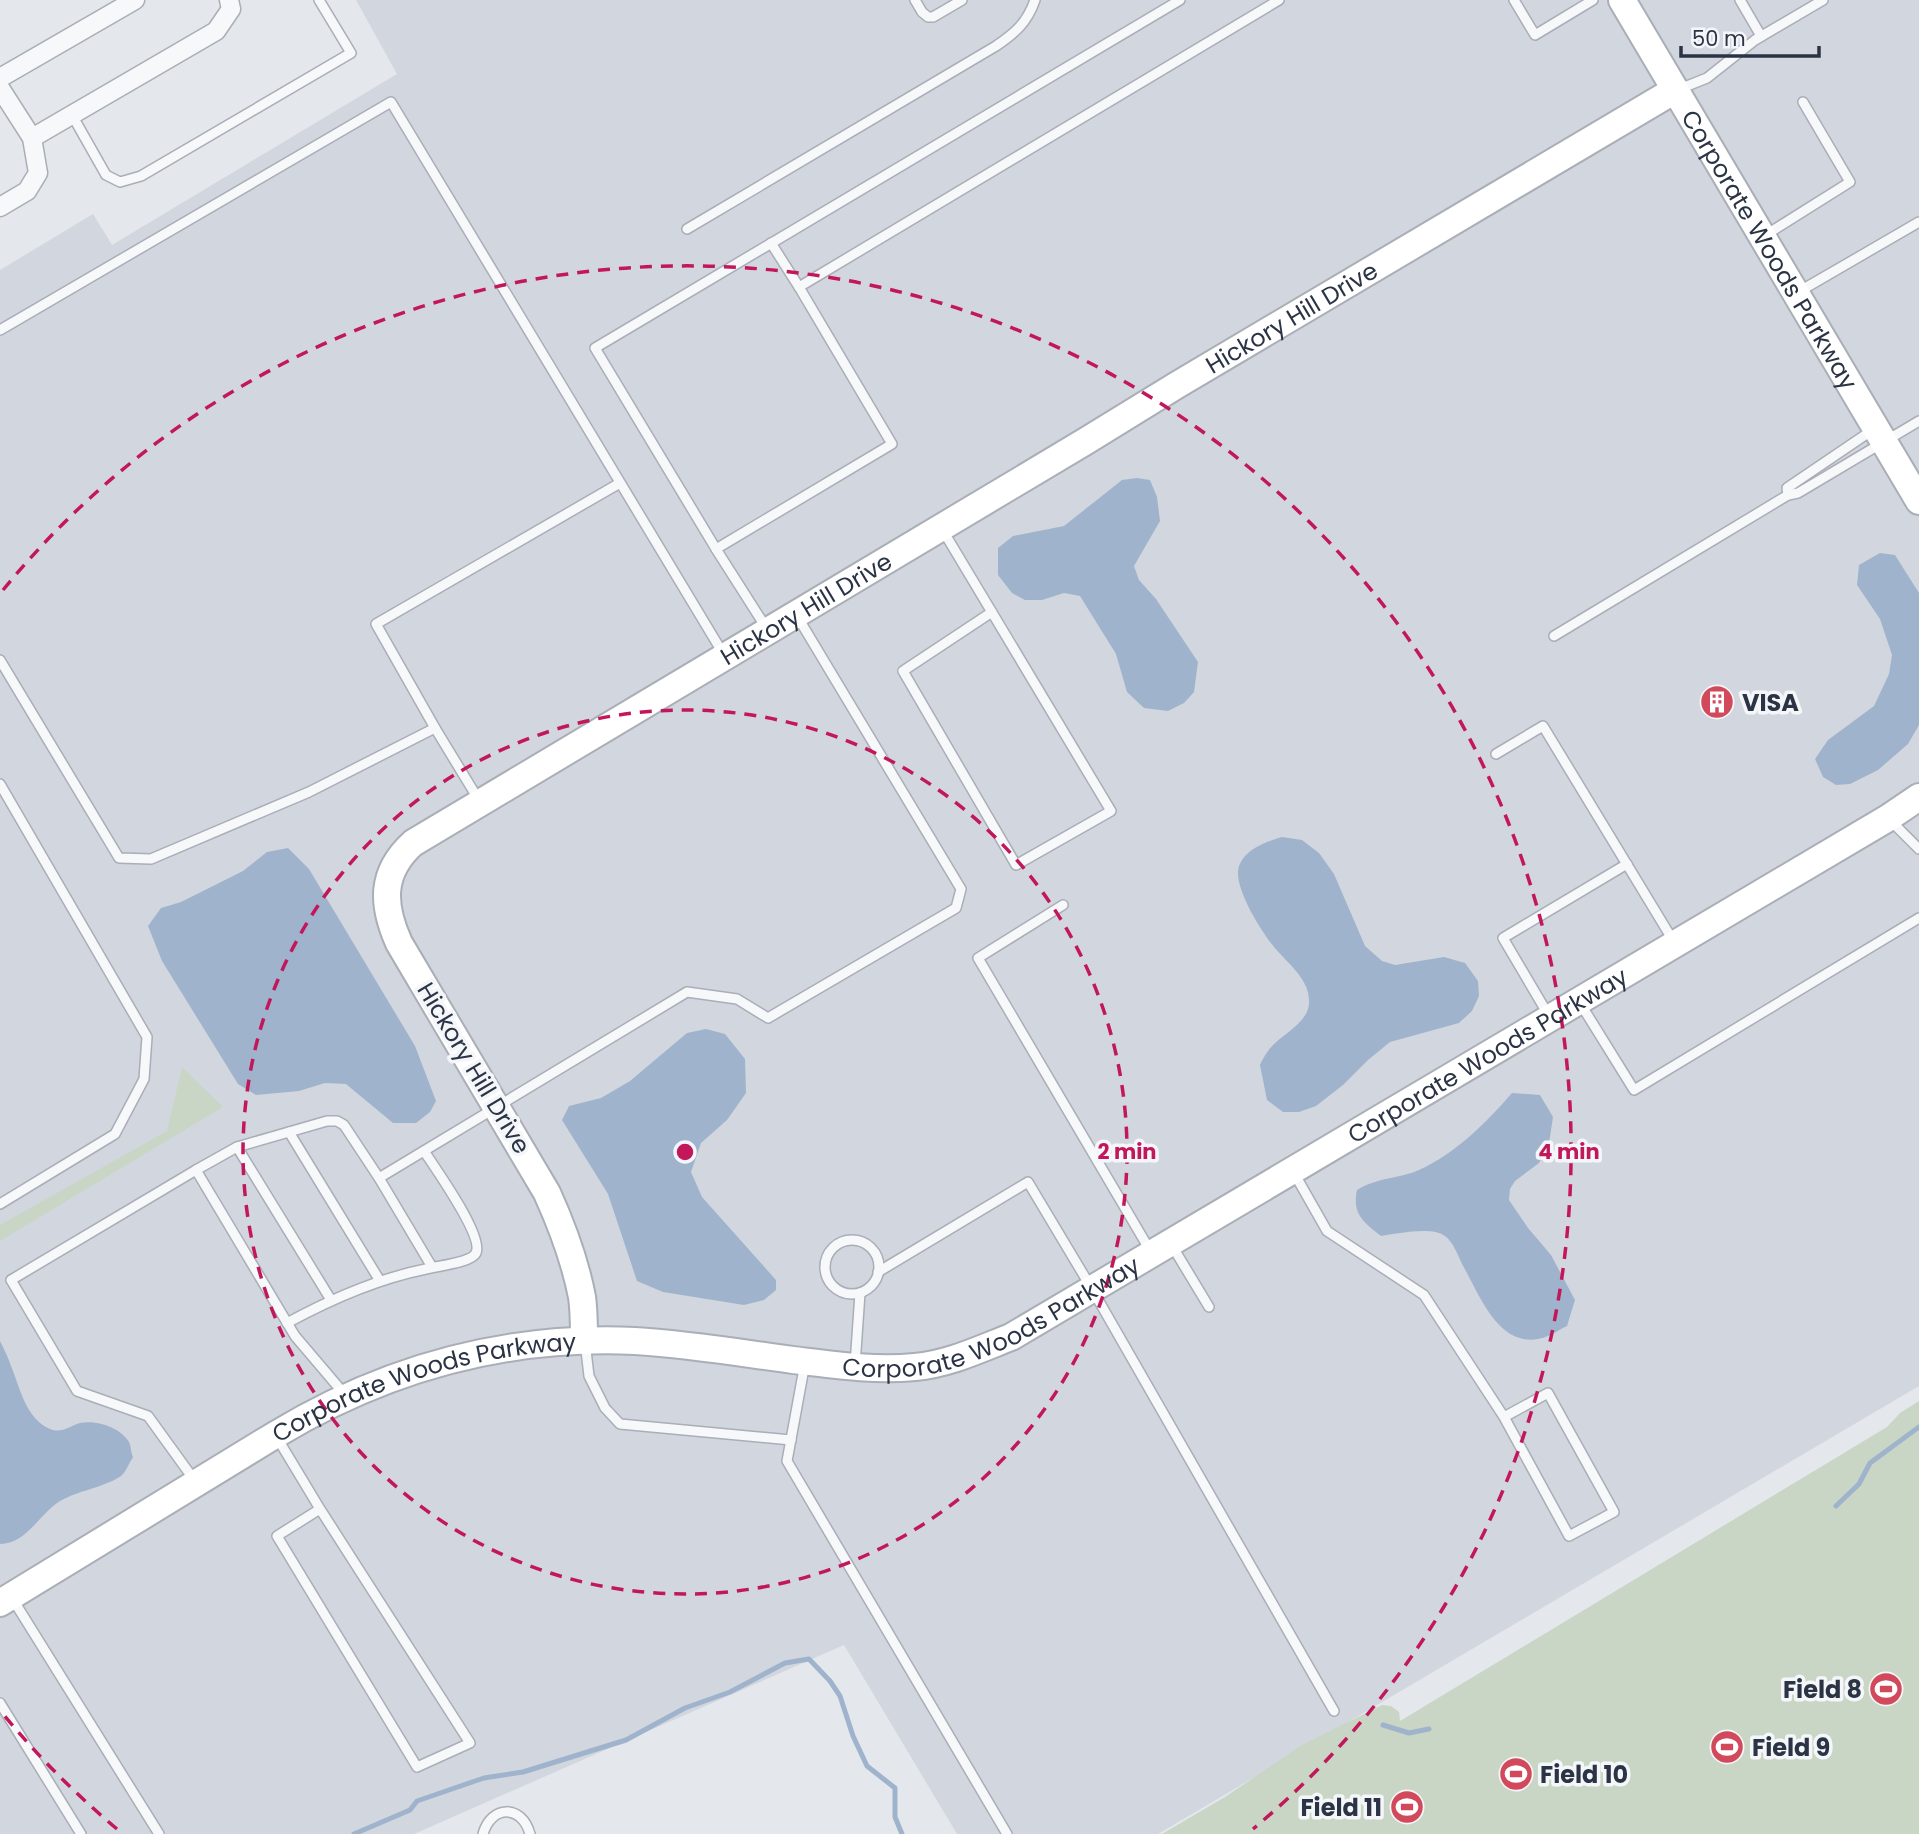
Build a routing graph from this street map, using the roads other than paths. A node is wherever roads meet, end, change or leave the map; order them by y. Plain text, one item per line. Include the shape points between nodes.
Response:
1 (135, 0) edge
2 (229, 0) edge
3 (319, 0) edge
4 (915, 0) edge
5 (962, 0) edge
6 (1035, 0) edge
7 (1180, 0) edge
8 (1279, 0) edge
9 (1514, 0) edge
10 (1592, 0) edge
11 (1622, 0) edge
12 (1740, 0) edge
13 (1823, 0) edge
14 (1761, 36) junction
15 (0, 78) edge
16 (0, 88) edge
17 (1675, 90) junction
18 (1803, 102) dead end
19 (72, 115) junction
20 (32, 138) junction
21 (0, 207) edge
22 (1919, 222) edge
23 (687, 229) dead end
24 (1762, 237) junction
25 (771, 243) junction
26 (799, 287) junction
27 (1796, 293) junction
28 (0, 330) edge
29 (1919, 421) edge
30 (1880, 435) junction
31 (620, 483) junction
32 (1788, 495) junction
33 (1919, 501) edge
34 (942, 527) junction
35 (716, 549) junction
36 (992, 612) junction
37 (796, 614) junction
38 (768, 631) junction
39 (1554, 636) dead end
40 (724, 657) junction
41 (0, 660) edge
42 (435, 728) junction
43 (1496, 754) dead end
44 (0, 784) edge
45 (1919, 797) edge
46 (480, 803) junction
47 (1888, 818) junction
48 (1919, 849) edge
49 (1627, 864) junction
50 (1063, 905) dead end
51 (1919, 918) edge
52 (1675, 944) junction
53 (1578, 1001) junction
54 (1550, 1018) junction
55 (496, 1106) junction
56 (289, 1132) junction
57 (237, 1147) junction
58 (424, 1150) junction
59 (196, 1170) junction
60 (1292, 1170) junction
61 (379, 1178) junction
62 (0, 1203) edge
63 (1161, 1248) junction
64 (432, 1267) junction
65 (878, 1272) junction
66 (380, 1281) junction
67 (1092, 1289) junction
68 (860, 1293) junction
69 (331, 1300) junction
70 (1209, 1307) dead end
71 (287, 1323) junction
72 (584, 1340) junction
73 (806, 1362) junction
74 (854, 1367) junction
75 (347, 1397) junction
76 (1504, 1417) junction
77 (275, 1435) junction
78 (791, 1440) junction
79 (197, 1483) junction
80 (320, 1509) junction
81 (6, 1599) edge
82 (0, 1703) edge
83 (1334, 1711) dead end
84 (81, 1834) edge
85 (159, 1834) edge
86 (483, 1834) edge
87 (530, 1834) edge
88 (1007, 1834) edge

1 - 15 street
2 - 19 street via 231,9 216,31
3 - 19 lane via 351,53 141,176 120,182 106,175
4 - 5 lane via 922,12 933,17
6 - 23 lane via 1016,32 996,46
7 - 25 lane
8 - 26 lane
9 - 10 lane via 1535,35
11 - 17 street, Corporate Woods Parkway
12 - 14 lane
13 - 14 lane
14 - 17 lane via 1707,78
16 - 20 street
17 - 24 street, Corporate Woods Parkway
17 - 34 street, Hickory Hill Drive
18 - 24 lane via 1850,182
19 - 20 street
20 - 21 street via 37,173 27,191
22 - 27 lane
24 - 27 street, Corporate Woods Parkway
25 - 26 lane
25 - 35 lane via 595,348
26 - 35 lane via 892,444
27 - 30 street, Corporate Woods Parkway
28 - 31 lane via 391,102
29 - 30 lane
30 - 32 lane via 1798,493
30 - 32 lane via 1787,488
30 - 33 street, Corporate Woods Parkway
31 - 40 lane
31 - 42 lane via 376,625
32 - 39 lane
34 - 36 lane
34 - 37 street, Hickory Hill Drive
35 - 38 lane
36 - 36 lane via 1111,811 1016,865 903,671
37 - 38 street, Hickory Hill Drive
37 - 55 lane via 961,889 956,908 768,1018 737,999 687,992
38 - 40 street, Hickory Hill Drive
40 - 46 street, Hickory Hill Drive
41 - 42 lane via 118,858 151,859 309,792
42 - 46 lane
43 - 49 lane via 1543,726
44 - 62 lane via 147,1037 144,1079 115,1134
45 - 47 street, Corporate Woods Parkway
46 - 55 street, Hickory Hill Drive via 403,852 388,882 387,904 399,943
47 - 48 lane
47 - 52 street, Corporate Woods Parkway
49 - 52 lane
49 - 54 lane via 1503,938
50 - 63 lane via 978,958
51 - 53 lane via 1634,1090
52 - 53 street, Corporate Woods Parkway
53 - 54 street, Corporate Woods Parkway
54 - 60 street, Corporate Woods Parkway
55 - 58 lane
55 - 72 street, Hickory Hill Drive via 560,1222 582,1299
56 - 57 lane
56 - 61 lane via 337,1121
56 - 66 lane
57 - 59 lane
57 - 69 lane
58 - 61 lane
58 - 64 lane via 465,1215 477,1252 465,1261
59 - 71 lane
59 - 79 lane via 11,1280 78,1391 148,1416
60 - 63 street, Corporate Woods Parkway
60 - 76 lane via 1326,1231 1424,1295
61 - 64 lane
63 - 67 street, Corporate Woods Parkway
63 - 70 lane
64 - 66 lane
65 - 67 lane via 1028,1182
65 - 68 lane via 872,1285
65 - 68 lane via 875,1254 861,1242 843,1242 829,1254 828,1280 842,1292
66 - 69 lane
67 - 74 street, Corporate Woods Parkway via 1011,1337 971,1353 916,1367
67 - 83 lane
68 - 74 lane
69 - 71 lane
71 - 75 lane
72 - 73 street, Corporate Woods Parkway via 636,1341
72 - 75 street, Corporate Woods Parkway via 488,1350 392,1378
72 - 78 lane via 589,1377 605,1408 620,1424
73 - 74 street, Corporate Woods Parkway
73 - 78 lane
75 - 77 street, Corporate Woods Parkway
76 - 76 lane via 1569,1536 1614,1512 1548,1393
77 - 79 street, Corporate Woods Parkway
77 - 80 lane
78 - 88 lane via 787,1461
79 - 81 street, Corporate Woods Parkway
80 - 80 lane via 460,1727 470,1743 417,1767 277,1536
81 - 85 lane
82 - 84 lane
86 - 87 lane via 495,1816 515,1811

